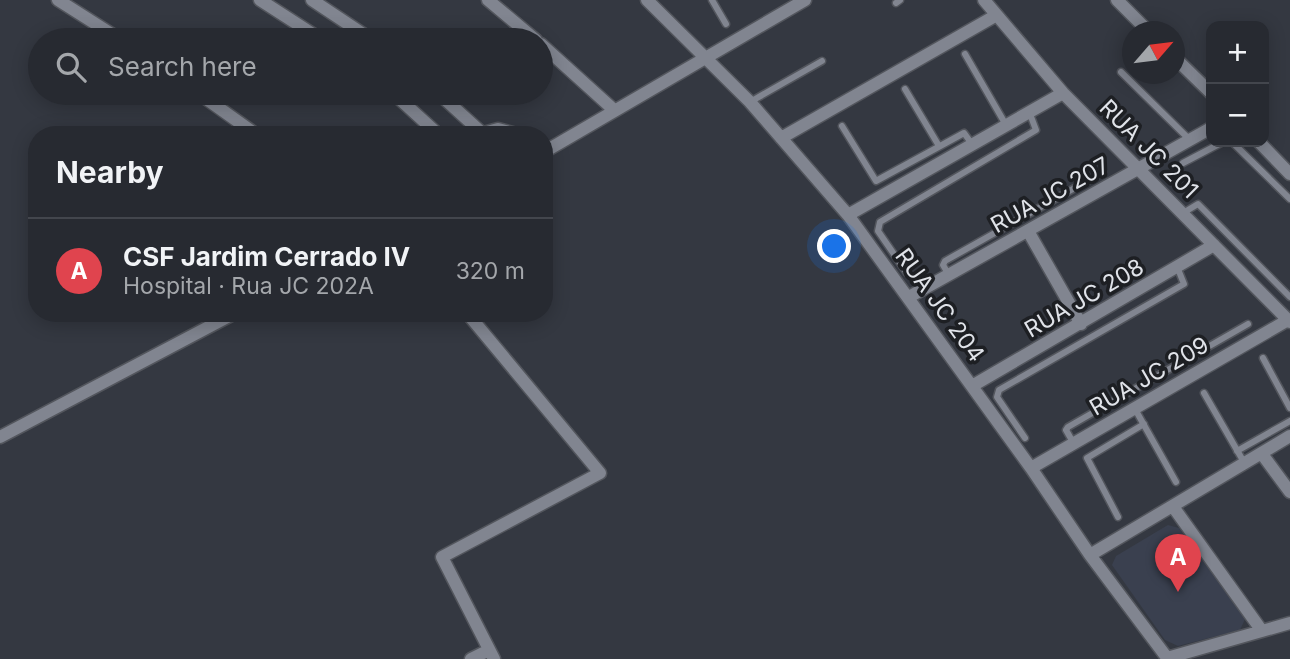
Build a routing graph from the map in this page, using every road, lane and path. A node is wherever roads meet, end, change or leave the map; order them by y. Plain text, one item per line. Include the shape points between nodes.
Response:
1 (58, 0) edge
2 (260, 0) edge
3 (312, 0) edge
4 (488, 0) edge
5 (647, 0) edge
6 (712, 0) edge
7 (805, 0) edge
8 (984, 0) edge
9 (1117, 0) edge
10 (995, 16) junction
11 (1138, 21) edge
12 (726, 24) dead end
13 (102, 28) edge
14 (303, 28) edge
15 (354, 28) edge
16 (522, 28) edge
17 (965, 54) dead end
18 (553, 55) edge
19 (705, 56) junction
20 (822, 61) dead end
21 (1185, 68) edge
22 (1121, 72) dead end
23 (1206, 88) edge
24 (905, 89) dead end
25 (1063, 93) junction
26 (750, 102) junction
27 (215, 105) edge
28 (406, 105) edge
29 (450, 105) edge
30 (614, 110) junction
31 (1030, 114) junction
32 (244, 126) edge
33 (429, 126) edge
34 (472, 126) edge
35 (842, 126) dead end
36 (1007, 126) junction
37 (1206, 131) edge
38 (781, 138) junction
39 (1190, 140) junction
40 (973, 145) junction
41 (939, 146) junction
42 (553, 147) edge
43 (1213, 147) edge
44 (1237, 147) edge
45 (1264, 147) edge
46 (1183, 163) dead end
47 (1140, 169) junction
48 (1103, 172) dead end
49 (1290, 174) edge
50 (1290, 199) edge
51 (1183, 214) junction
52 (848, 215) junction
53 (1028, 231) junction
54 (1214, 245) junction
55 (1178, 269) junction
56 (907, 273) dead end
57 (949, 275) junction
58 (909, 297) junction
59 (1290, 297) edge
60 (1289, 321) edge
61 (218, 322) edge
62 (474, 322) edge
63 (1081, 324) junction
64 (1248, 324) dead end
65 (1263, 358) dead end
66 (972, 386) junction
67 (1204, 393) dead end
68 (1290, 408) edge
69 (1135, 409) junction
70 (1290, 421) edge
71 (1144, 424) junction
72 (1290, 436) edge
73 (0, 437) edge
74 (1025, 438) dead end
75 (1074, 444) junction
76 (1237, 451) junction
77 (1262, 454) junction
78 (1245, 464) junction
79 (1031, 468) junction
80 (1175, 482) dead end
81 (1290, 492) edge
82 (1174, 508) junction
83 (1118, 517) dead end
84 (1090, 555) junction
85 (1290, 623) edge
86 (1262, 631) junction
87 (491, 654) edge
88 (1168, 658) edge
89 (471, 659) edge

1 - 13 street
2 - 14 street
3 - 15 street
4 - 16 street
5 - 19 street, RUA JC 204
6 - 12 lane
7 - 19 street
8 - 10 street, RUA JC 201
9 - 11 street
10 - 25 street, RUA JC 201
10 - 38 street
17 - 36 lane
18 - 30 street
19 - 26 street, RUA JC 204
19 - 30 street
20 - 26 lane
21 - 23 street
22 - 39 lane
24 - 41 lane
25 - 31 street
25 - 47 street, RUA JC 201
26 - 38 street, RUA JC 204
27 - 32 street
28 - 33 street
29 - 34 street
30 - 42 street
31 - 36 street
31 - 56 lane via 1036,130 877,226
35 - 41 lane via 876,181
36 - 40 street
37 - 39 street, RUA JC 207
38 - 52 street, RUA JC 204
39 - 47 street, RUA JC 207
40 - 41 lane via 965,133
40 - 52 street
43 - 46 lane
44 - 50 lane
45 - 49 street
47 - 51 street, RUA JC 201
47 - 53 street, RUA JC 207
48 - 57 lane via 946,261 943,265
51 - 54 street, RUA JC 201
51 - 59 lane via 1198,204
52 - 58 street, RUA JC 204
53 - 57 street, RUA JC 207
53 - 63 street
54 - 55 street, RUA JC 208
54 - 60 street, RUA JC 201
55 - 63 street, RUA JC 208
55 - 74 lane via 1184,284 999,390 997,397
57 - 58 street, RUA JC 207
58 - 66 street, RUA JC 204
60 - 69 street, RUA JC 209
61 - 73 street
62 - 87 street via 600,473 442,557
63 - 66 street, RUA JC 208
64 - 75 lane via 1068,427
65 - 68 lane
66 - 79 street, RUA JC 204
67 - 76 lane
69 - 71 lane
69 - 75 street, RUA JC 209
70 - 76 lane
71 - 80 lane
71 - 83 lane via 1087,458
72 - 77 street
75 - 79 street, RUA JC 209
76 - 78 lane
77 - 78 street
77 - 81 street
78 - 82 street
79 - 84 street, RUA JC 204
82 - 84 street
82 - 86 street
84 - 88 street, RUA JC 204
85 - 86 street
86 - 88 street
87 - 89 street

